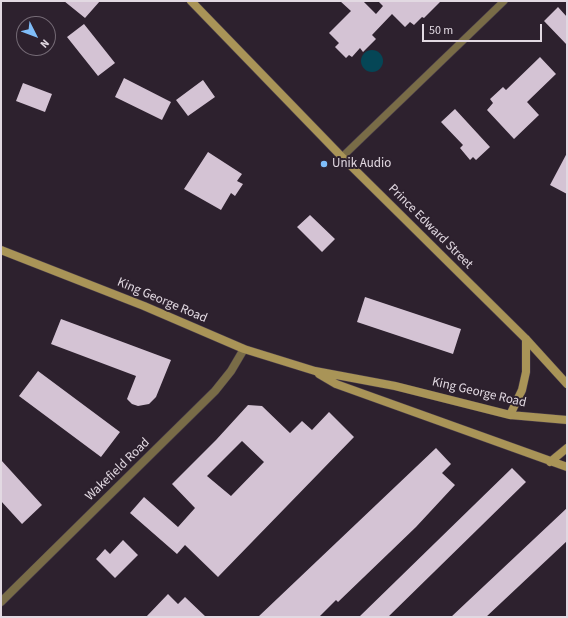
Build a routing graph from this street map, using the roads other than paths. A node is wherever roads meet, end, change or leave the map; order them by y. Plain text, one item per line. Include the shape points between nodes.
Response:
1 (191, 1) edge
2 (504, 1) edge
3 (342, 157) junction
4 (1, 250) edge
5 (526, 339) junction
6 (244, 349) junction
7 (316, 371) junction
8 (567, 384) edge
9 (510, 415) junction
10 (567, 420) edge
11 (567, 448) edge
12 (550, 462) junction
13 (567, 467) edge
14 (1, 602) edge

1 - 3 main road, Prince Edward Street
2 - 3 lane
3 - 5 main road, Prince Edward Street
4 - 6 main road, King George Road via 144,306
5 - 8 main road, Prince Edward Street
5 - 9 main road via 526,372 522,390
6 - 7 main road, King George Road
6 - 14 street, Wakefield Road via 232,371 215,391
7 - 9 main road, King George Road via 395,386
7 - 12 main road, King George Road via 336,384
9 - 10 main road, King George Road
11 - 12 main road
12 - 13 main road, King George Road

